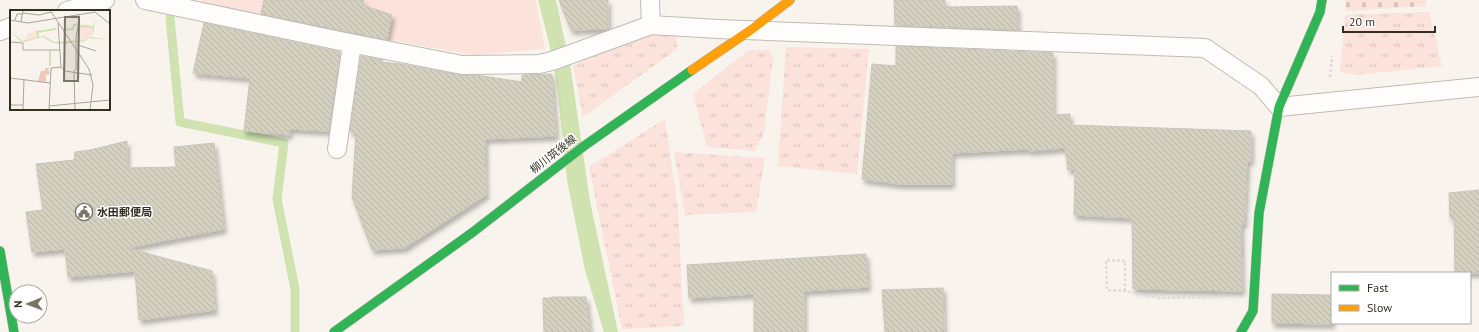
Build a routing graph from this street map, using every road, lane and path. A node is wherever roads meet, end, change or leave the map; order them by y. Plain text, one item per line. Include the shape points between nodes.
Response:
1 (105, 0) edge
2 (146, 0) edge
3 (650, 0) edge
4 (790, 0) edge
5 (1322, 0) edge
6 (70, 10) edge
7 (651, 25) junction
8 (10, 27) edge
9 (752, 29) junction
10 (0, 31) edge
11 (352, 44) junction
12 (1479, 87) edge
13 (1279, 107) junction
14 (337, 149) dead end
15 (0, 251) edge
16 (1126, 291) junction
17 (1254, 297) junction
18 (14, 332) edge
19 (334, 332) edge
20 (1241, 332) edge

1 - 6 lane
2 - 11 lane
3 - 7 lane
4 - 9 main road, 柳川筑後線
5 - 13 main road via 1320,12
7 - 9 lane
7 - 11 lane via 540,64 462,65
8 - 10 lane
9 - 13 lane via 1205,48 1261,86
9 - 19 main road, 柳川筑後線 via 584,146 473,232
11 - 14 lane
12 - 13 lane
13 - 17 main road via 1259,213
15 - 18 main road
16 - 16 path via 1106,290 1106,260 1126,261
16 - 17 path via 1160,298
17 - 20 main road via 1253,311

